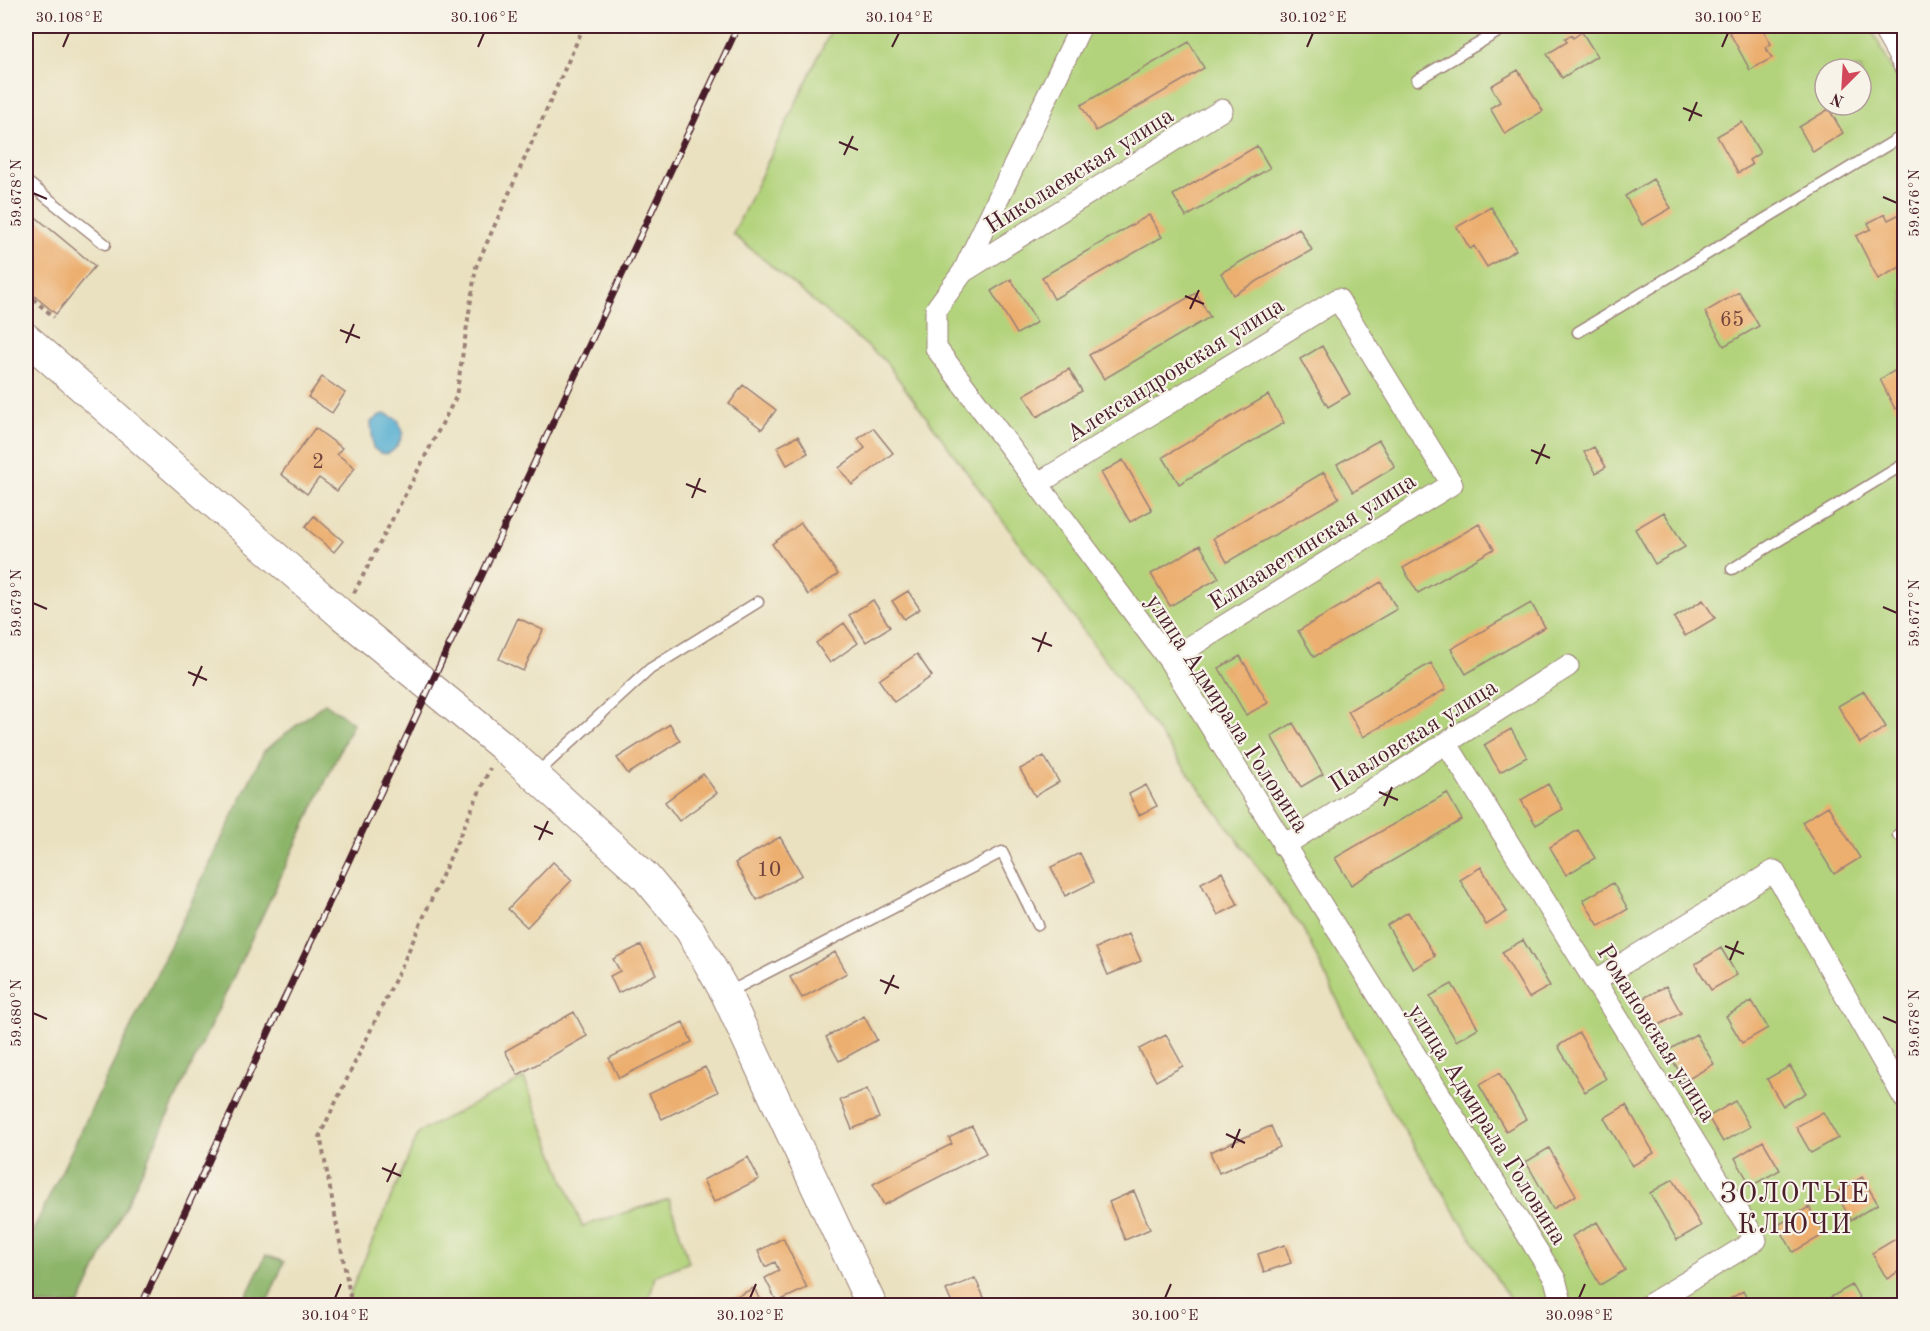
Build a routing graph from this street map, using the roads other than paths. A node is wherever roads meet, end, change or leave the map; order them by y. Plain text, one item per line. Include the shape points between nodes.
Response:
1 (1081, 26) edge
2 (1508, 26) edge
3 (1882, 26) edge
4 (1905, 65) edge
5 (1417, 80) dead end
6 (1222, 110) dead end
7 (1905, 135) edge
8 (26, 181) edge
9 (105, 244) dead end
10 (963, 272) junction
11 (1578, 332) dead end
12 (26, 338) edge
13 (1905, 464) edge
14 (1039, 483) junction
15 (1452, 484) joint
16 (1732, 569) dead end
17 (758, 602) dead end
18 (1169, 660) junction
19 (1568, 666) dead end
20 (1448, 744) junction
21 (535, 776) junction
22 (1284, 846) junction
23 (1038, 925) dead end
24 (1594, 981) junction
25 (726, 994) junction
26 (1905, 1098) edge
27 (872, 1305) edge
28 (1562, 1305) edge
29 (1647, 1305) edge

1 - 10 street, улица Адмирала Головина
2 - 5 lane
3 - 4 street
6 - 10 street, Николаевская улица
7 - 11 lane
8 - 9 lane
10 - 14 street, улица Адмирала Головина via 936,309 936,348
12 - 21 street via 342,615
13 - 16 lane
14 - 15 street, Александровская улица via 1338,299
14 - 18 street, улица Адмирала Головина
15 - 18 street, Елизаветинская улица
17 - 21 lane via 650,669
18 - 22 street, улица Адмирала Головина
19 - 20 street, Павловская улица
20 - 22 street, Павловская улица
20 - 24 street, Романовская улица
21 - 25 street via 645,876 690,930
22 - 28 street, улица Адмирала Головина via 1555,1279
23 - 25 lane via 1002,852
24 - 26 street via 1774,871
24 - 29 street, Романовская улица via 1756,1240
25 - 27 street

